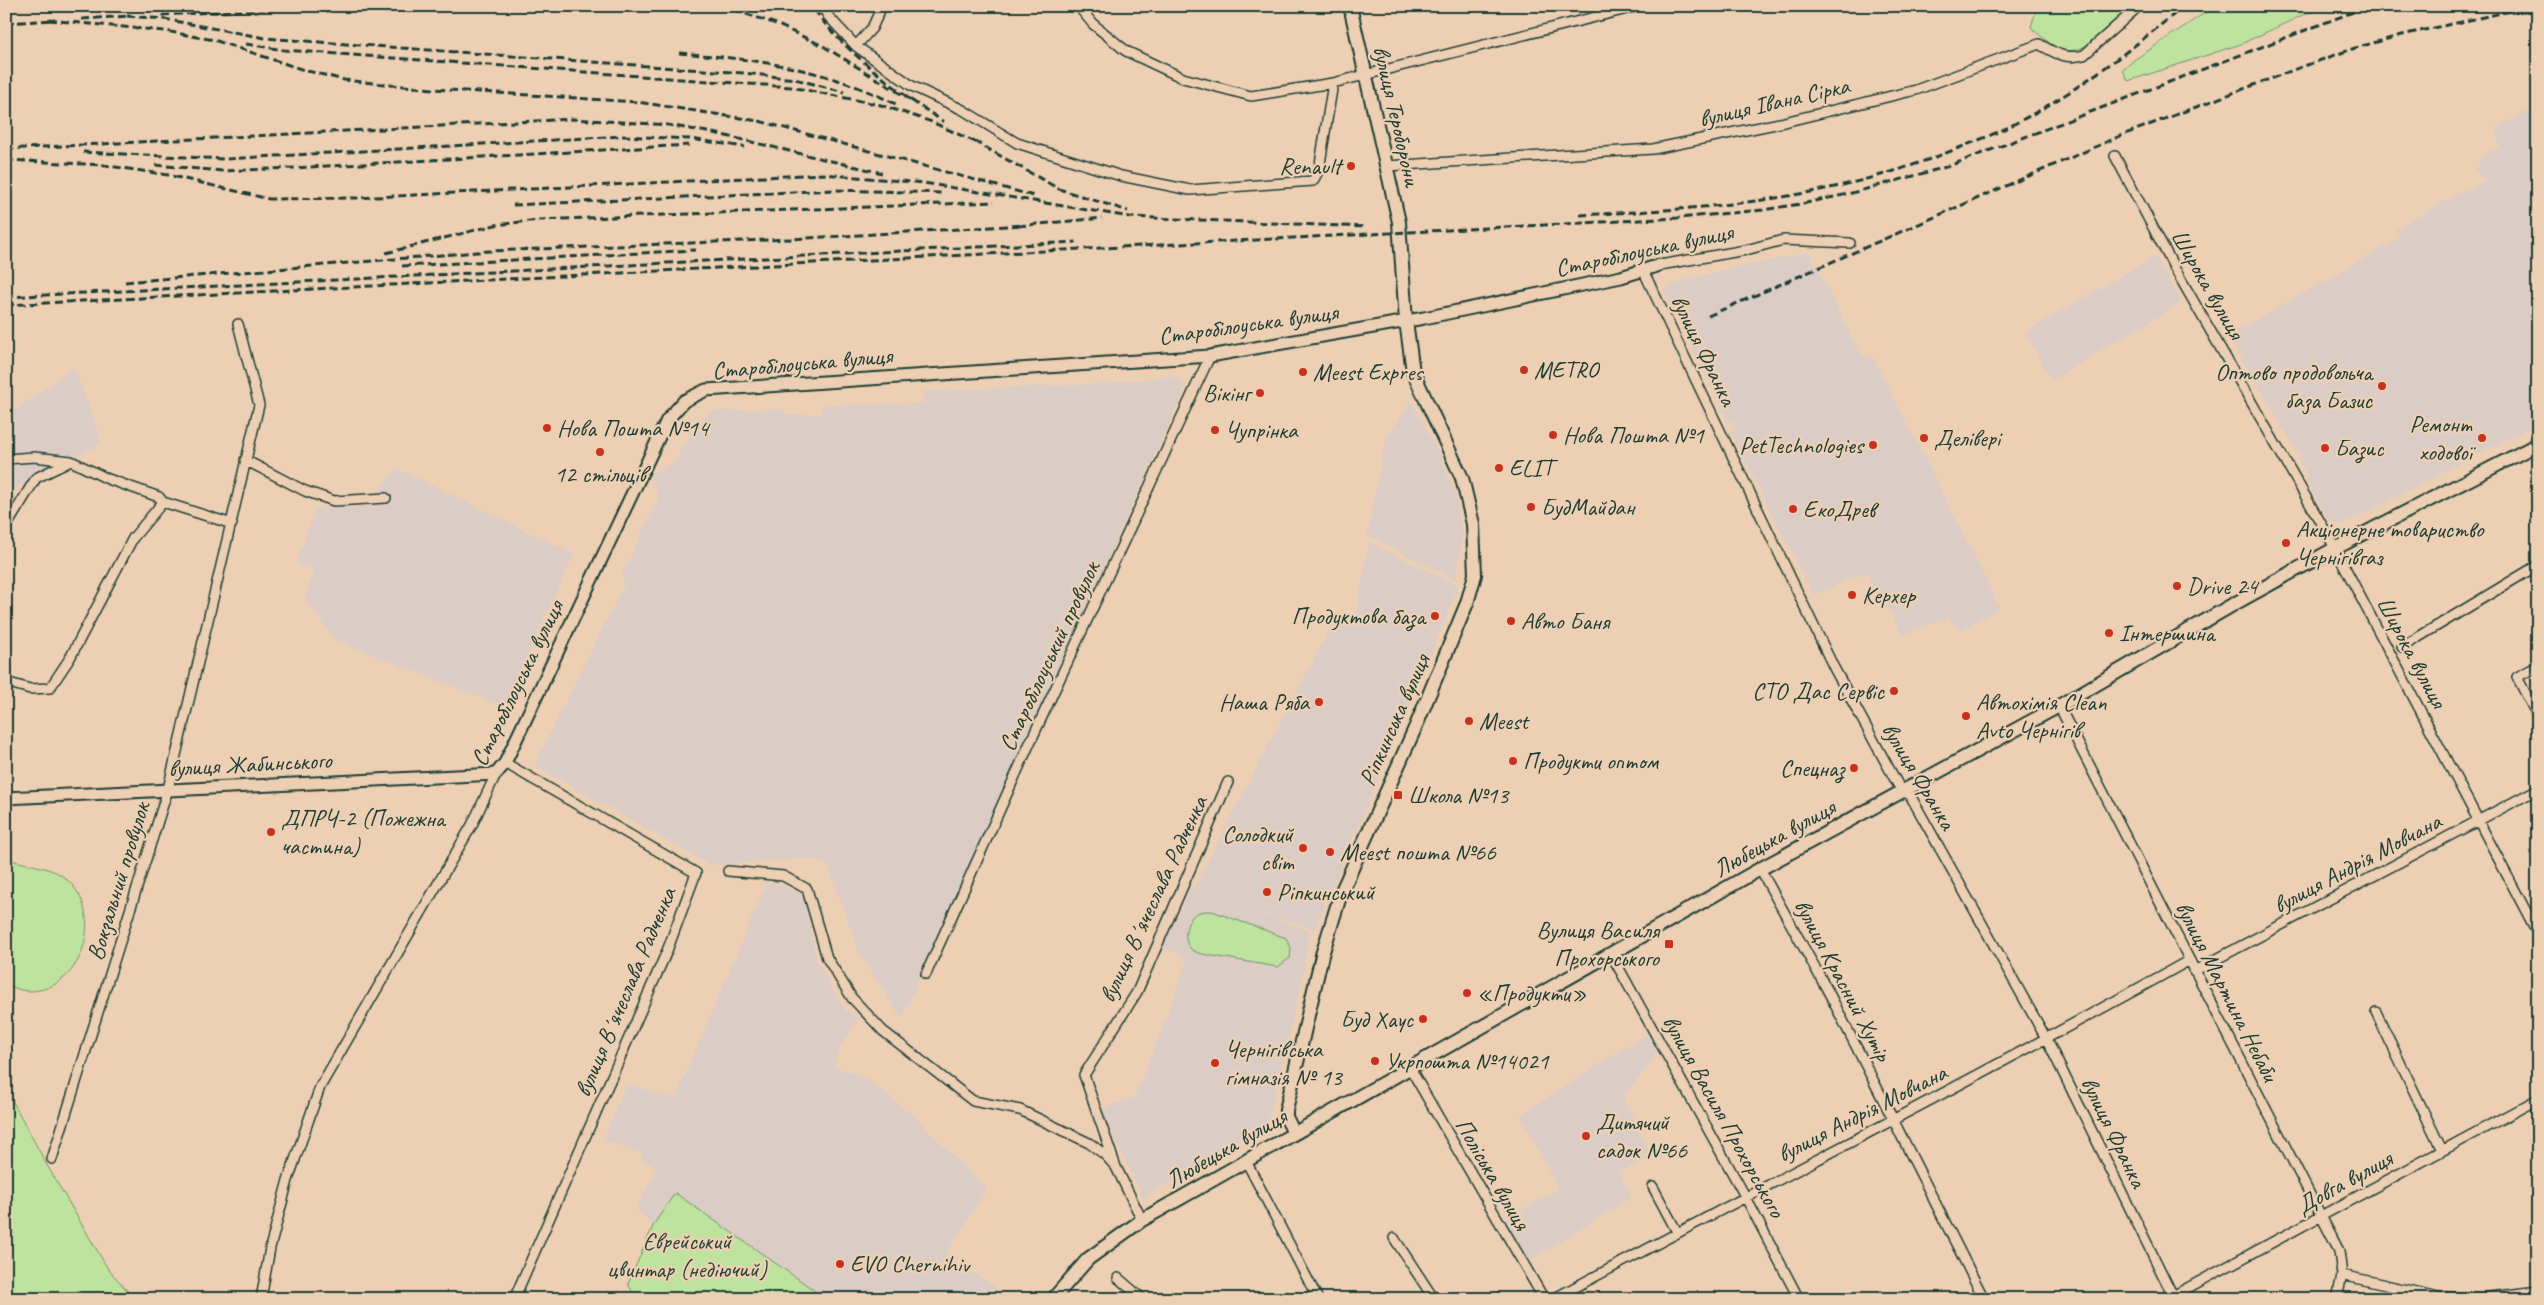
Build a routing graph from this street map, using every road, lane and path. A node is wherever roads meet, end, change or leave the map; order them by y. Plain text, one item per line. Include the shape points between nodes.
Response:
1 (822, 6) edge
2 (882, 6) edge
3 (1078, 6) edge
4 (1350, 6) edge
5 (1639, 6) edge
6 (2139, 6) edge
7 (856, 46) junction
8 (1366, 75) junction
9 (1333, 83) junction
10 (2115, 156) dead end
11 (1387, 166) junction
12 (1400, 235) joint
13 (1850, 243) dead end
14 (1660, 265) joint
15 (1643, 270) junction
16 (1406, 321) junction
17 (238, 324) dead end
18 (1210, 356) junction
19 (2538, 444) edge
20 (6, 459) edge
21 (245, 460) junction
22 (71, 461) junction
23 (386, 498) dead end
24 (161, 499) junction
25 (232, 524) junction
26 (6, 527) edge
27 (2334, 549) junction
28 (2538, 565) edge
29 (2402, 647) dead end
30 (2538, 666) edge
31 (6, 682) edge
32 (2059, 706) junction
33 (2538, 717) edge
34 (506, 763) junction
35 (496, 774) junction
36 (1228, 782) dead end
37 (168, 789) junction
38 (2538, 789) edge
39 (1902, 791) junction
40 (6, 798) edge
41 (2478, 821) junction
42 (1760, 869) junction
43 (728, 871) dead end
44 (2538, 934) edge
45 (1611, 954) junction
46 (2188, 961) junction
47 (2194, 971) junction
48 (926, 974) dead end
49 (2376, 1012) dead end
50 (2047, 1040) junction
51 (1410, 1068) junction
52 (2538, 1098) edge
53 (1894, 1118) junction
54 (1294, 1133) junction
55 (2442, 1150) junction
56 (52, 1159) dead end
57 (1246, 1161) junction
58 (1116, 1167) junction
59 (1653, 1187) dead end
60 (1746, 1196) junction
61 (2321, 1217) junction
62 (1142, 1220) junction
63 (1677, 1232) junction
64 (1394, 1238) dead end
65 (2342, 1276) junction
66 (1118, 1278) dead end
67 (2538, 1292) edge
68 (1137, 1297) edge
69 (2170, 1298) edge
70 (2439, 1298) edge
71 (261, 1299) edge
72 (514, 1299) edge
73 (1053, 1299) edge
74 (1318, 1299) edge
75 (1434, 1299) edge
76 (1544, 1299) edge
77 (1553, 1299) edge
78 (1799, 1299) edge
79 (1984, 1299) edge
80 (2337, 1299) edge

1 - 7 street
2 - 7 street via 872,28
3 - 9 street via 1093,24 1126,51 1183,78 1251,96
4 - 8 main road, вулиця Тероборони
5 - 8 street
6 - 11 street, вулиця Івана Сірка via 2084,55 2072,58 2058,55 2040,44 1916,90 1780,123 1653,149
7 - 9 street via 912,86 963,110 1017,143 1120,176 1190,190 1313,181 1319,170
8 - 9 street
8 - 11 main road, вулиця Тероборони
10 - 27 street, Широка вулиця via 2175,269
11 - 12 main road, вулиця Тероборони
12 - 16 main road, Ріпкинська вулиця
13 - 14 street, Старобілоуська вулиця via 1783,240
14 - 15 street, Старобілоуська вулиця
15 - 16 street, Старобілоуська вулиця
15 - 39 street, вулиця Франка via 1834,668
16 - 18 street, Старобілоуська вулиця
16 - 54 main road, Ріпкинська вулиця via 1413,372 1453,454 1467,494 1473,524 1475,575 1440,670 1330,923 1286,1110
17 - 21 street, Вокзальний провулок via 259,405
18 - 34 street, Старобілоуська вулиця via 740,387 706,390 684,401 667,420 652,448
18 - 48 street, Старобілоуський провулок
19 - 27 main road, Любецька вулиця
20 - 22 street via 34,457
21 - 23 street via 334,501
21 - 25 street, Вокзальний провулок
22 - 24 street
22 - 26 street via 36,478
24 - 25 street
24 - 31 street via 133,538 70,658 50,688 30,689
25 - 37 street, Вокзальний провулок
27 - 32 main road, Любецька вулиця
27 - 41 street, Широка вулиця
28 - 29 street
30 - 33 street via 2517,677
32 - 39 main road, Любецька вулиця
32 - 46 street, вулиця Мартина Небаби
34 - 35 street, Старобілоуська вулиця
34 - 72 street, вулиця Вʼячеслава Радченка via 696,873 667,951
35 - 37 street, вулиця Жабинського
35 - 71 street, Старобілоуська вулиця via 472,825 320,1088 288,1180 270,1248
36 - 58 street, вулиця Вʼячеслава Радченка via 1137,992 1084,1075
37 - 40 street, вулиця Жабинського
37 - 56 street, Вокзальний провулок
38 - 41 street, вулиця Андрія Мовчана
39 - 42 main road, Любецька вулиця
39 - 50 street, вулиця Франка via 1910,795
41 - 44 street, Широка вулиця
41 - 47 street, вулиця Андрія Мовчана
42 - 45 main road, Любецька вулиця
42 - 53 street, вулиця Красний Хутір
43 - 58 street, вулиця Вʼячеслава Радченка via 783,876 807,889 826,958 852,998 883,1031 973,1102 1020,1110 1088,1143
45 - 51 main road, Любецька вулиця
45 - 60 street, вулиця Василя Прохорського
46 - 47 street, вулиця Мартина Небаби
46 - 50 street, вулиця Андрія Мовчана
47 - 61 street, вулиця Мартина Небаби
49 - 55 street
50 - 53 street, вулиця Андрія Мовчана
50 - 69 street, вулиця Франка
51 - 54 main road, Любецька вулиця
51 - 76 street, Поліська вулиця
52 - 55 street, Довга вулиця
53 - 60 street, вулиця Андрія Мовчана
53 - 79 street, вулиця Красний Хутір
54 - 57 main road, Любецька вулиця
55 - 61 street, Довга вулиця
57 - 62 main road, Любецька вулиця
57 - 74 street
58 - 62 street, вулиця Вʼячеслава Радченка
59 - 63 street
60 - 63 street, вулиця Андрія Мовчана
60 - 78 street, вулиця Василя Прохорського
61 - 65 street, вулиця Мартина Небаби via 2339,1252
61 - 69 street, Довга вулиця
62 - 73 main road, Любецька вулиця via 1088,1259
63 - 77 street, вулиця Андрія Мовчана
64 - 75 street
65 - 70 street
65 - 80 street, вулиця Мартина Небаби
66 - 68 street
67 - 70 street via 2482,1298

